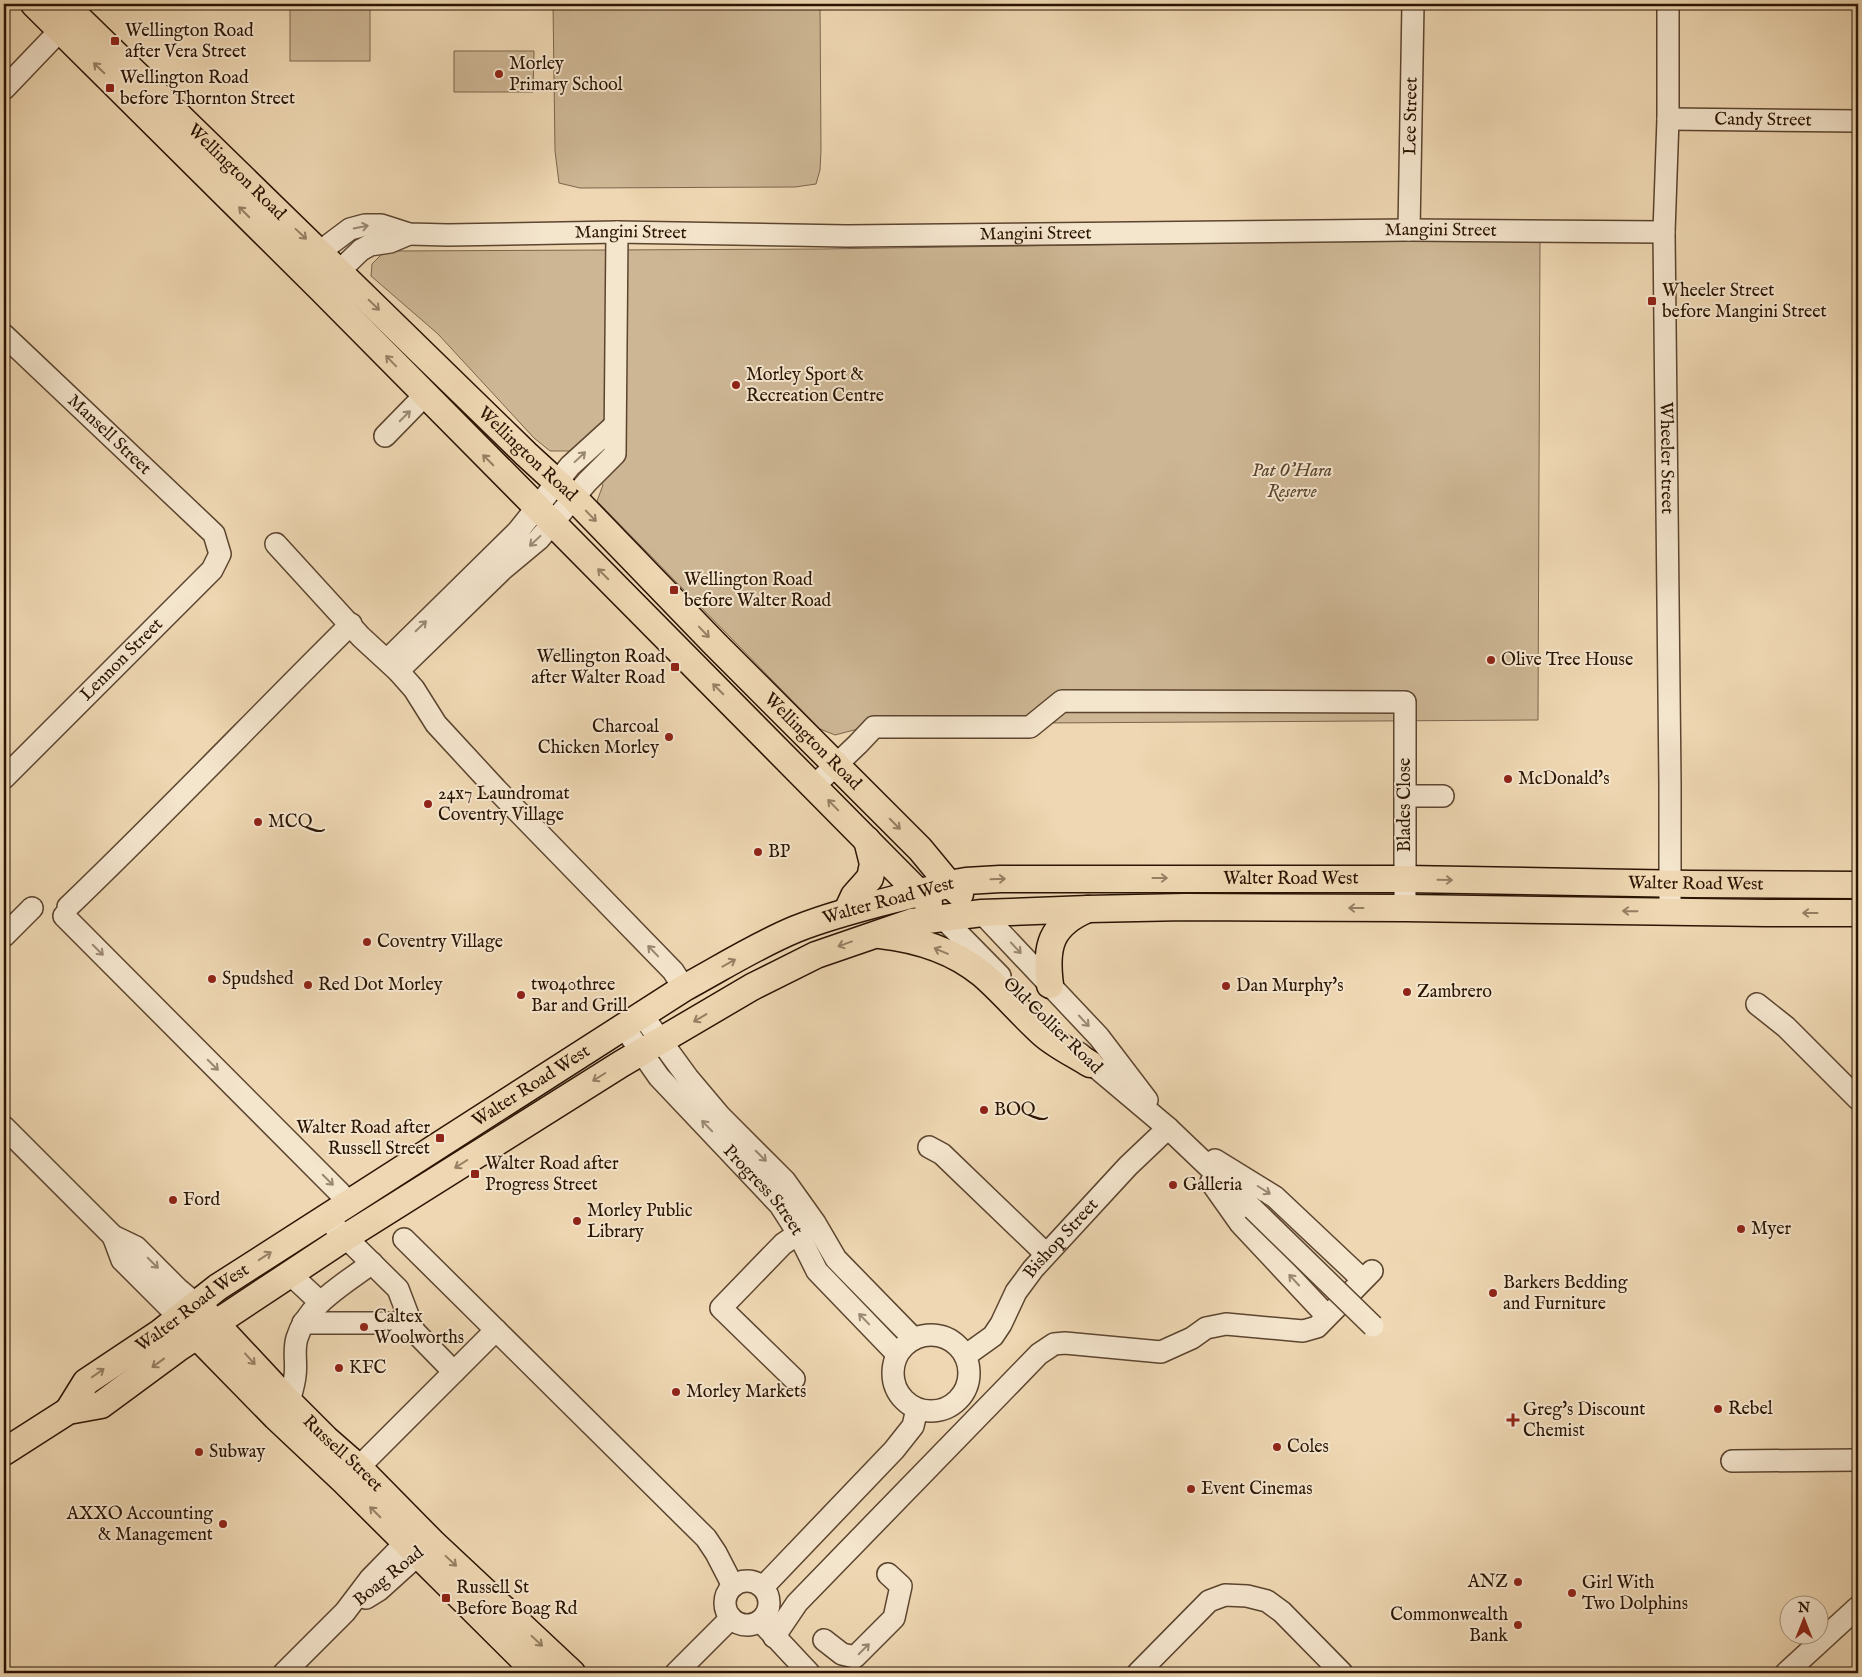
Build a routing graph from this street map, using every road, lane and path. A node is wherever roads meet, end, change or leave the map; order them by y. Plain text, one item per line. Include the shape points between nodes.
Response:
1 (34, 4) edge
2 (1413, 4) edge
3 (1668, 4) edge
4 (66, 16) edge
5 (4, 89) edge
6 (1668, 119) junction
7 (1858, 122) edge
8 (1409, 230) junction
9 (617, 232) junction
10 (1664, 232) junction
11 (330, 262) junction
12 (303, 271) junction
13 (321, 289) junction
14 (4, 335) edge
15 (425, 395) junction
16 (614, 426) junction
17 (385, 436) dead end
18 (565, 490) junction
19 (545, 515) junction
20 (214, 534) joint
21 (276, 544) dead end
22 (351, 624) junction
23 (392, 665) junction
24 (836, 764) junction
25 (7, 770) edge
26 (814, 786) junction
27 (1405, 796) junction
28 (1443, 796) dead end
29 (867, 840) junction
30 (1405, 879) junction
31 (949, 884) junction
32 (1670, 884) junction
33 (1858, 885) edge
34 (919, 893) junction
35 (32, 908) dead end
36 (1405, 908) junction
37 (1088, 909) junction
38 (847, 911) junction
39 (1670, 912) junction
40 (982, 913) junction
41 (1858, 913) edge
42 (942, 917) junction
43 (875, 934) junction
44 (4, 936) edge
45 (1050, 985) junction
46 (684, 988) junction
47 (1756, 1004) dead end
48 (633, 1021) junction
49 (650, 1046) junction
50 (1090, 1064) junction
51 (1858, 1099) edge
52 (4, 1127) edge
53 (1173, 1132) junction
54 (929, 1147) dead end
55 (347, 1203) junction
56 (326, 1217) junction
57 (806, 1228) junction
58 (346, 1237) junction
59 (404, 1239) dead end
60 (1046, 1254) junction
61 (372, 1263) junction
62 (290, 1274) junction
63 (320, 1302) junction
64 (187, 1310) junction
65 (1328, 1316) junction
66 (303, 1323) junction
67 (1373, 1326) dead end
68 (208, 1330) junction
69 (496, 1330) junction
70 (414, 1331) junction
71 (914, 1339) junction
72 (898, 1354) junction
73 (965, 1356) junction
74 (454, 1372) junction
75 (794, 1379) dead end
76 (289, 1402) junction
77 (917, 1409) junction
78 (68, 1411) junction
79 (4, 1452) edge
80 (1858, 1460) edge
81 (1732, 1461) dead end
82 (351, 1474) junction
83 (418, 1542) junction
84 (888, 1574) dead end
85 (733, 1586) junction
86 (763, 1587) junction
87 (1858, 1607) edge
88 (731, 1618) junction
89 (767, 1629) junction
90 (824, 1640) dead end
91 (284, 1673) edge
92 (536, 1673) edge
93 (572, 1673) edge
94 (676, 1673) edge
95 (809, 1673) edge
96 (1138, 1673) edge
97 (1342, 1673) edge
98 (1786, 1673) edge

1 - 4 main road, Wellington Road
2 - 8 street, Lee Street
3 - 6 street, Wheeler Street
4 - 5 street
4 -> 11 main road, Wellington Road
12 -> 4 main road, Wellington Road via 171,139
6 - 7 street, Candy Street
6 - 10 street, Wheeler Street
8 - 9 street, Mangini Street via 847,236
8 - 10 street, Mangini Street
9 - 11 street, Mangini Street via 409,234 380,225 365,225 350,229
9 - 16 street
10 - 32 street, Wheeler Street
11 - 12 street, Mangini Street
11 - 13 street, Mangini Street
11 -> 18 main road, Wellington Road
12 - 13 main road, Wellington Road
15 -> 13 main road, Wellington Road
14 - 20 street, Mansell Street
17 -> 15 street
19 -> 15 main road, Wellington Road
18 -> 16 street via 570,466
16 - 18 street via 615,454
18 - 19 street
18 -> 24 main road, Wellington Road
19 - 23 street via 538,539
26 -> 19 main road, Wellington Road
20 - 25 street, Lennon Street via 220,554 212,570
21 - 22 street
22 - 23 street via 360,637
22 -> 55 street via 66,911
46 -> 23 street via 673,971 436,724 414,689
24 - 26 street
24 - 27 street, Blades Close via 874,727 1030,727 1062,701 1405,702
24 -> 31 main road, Wellington Road via 920,849
29 -> 26 main road, Wellington Road
27 - 28 street
27 - 30 street, Blades Close
29 - 34 main road, Wellington Road
29 - 38 main road via 873,864 870,878 854,896
31 -> 30 main road, Walter Road West via 1010,879
30 -> 32 main road, Walter Road West
30 - 36 street, Blades Close
31 - 34 main road, Walter Road West
31 - 40 main road, Wellington Road
32 - 33 main road, Walter Road West
32 - 39 street, Wheeler Street
34 - 38 main road, Walter Road West
34 - 42 main road, Wellington Road
35 - 44 street
36 -> 37 main road, Walter Road West
39 -> 36 main road, Walter Road West
37 - 40 main road, Walter Road West
37 - 45 main road via 1071,916 1049,947
46 -> 38 main road, Walter Road West via 794,930
41 -> 39 main road, Walter Road West
40 - 42 main road, Walter Road West
40 -> 45 street, Old Collier Road
42 - 43 main road, Walter Road West via 912,922
42 - 50 street, Old Collier Road
43 -> 49 main road, Walter Road West via 786,969
50 -> 43 main road via 1043,1035 983,974 970,965 921,943
45 -> 53 street, Old Collier Road via 1099,1037
46 - 48 main road, Walter Road West
47 - 51 street via 1786,1027
48 - 49 street, Progress Street
48 - 55 main road, Walter Road West
49 - 57 street, Progress Street via 659,1077 780,1205
49 -> 58 main road, Walter Road West
50 - 53 street, Old Collier Road
52 - 64 street, Russell Street via 113,1236 136,1247 178,1288
53 - 60 street, Bishop Street via 1128,1166
65 -> 53 street via 1240,1223
53 -> 65 street via 1275,1197 1367,1275
53 - 67 street, Old Collier Road, bridge
54 - 60 street via 942,1154
55 - 56 main road, Walter Road West
56 - 58 street
64 -> 56 main road, Walter Road West via 218,1286
57 - 71 street, Progress Street
72 -> 57 street, Progress Street via 817,1270
57 - 75 street via 782,1244 721,1308
58 - 61 street
58 - 62 main road, Walter Road West
59 - 69 street
60 - 73 street, Bishop Street via 1016,1292 993,1336
61 - 63 street
61 - 70 street via 398,1289
62 - 63 street
62 - 68 main road, Walter Road West
63 - 66 street
64 - 68 main road, Russell Street
78 -> 64 main road, Walter Road West via 86,1382 161,1332
65 - 89 street via 1316,1327 1303,1331 1226,1324 1206,1328 1161,1352 1054,1344 1039,1354 797,1603
66 - 70 street via 397,1323
66 - 76 street via 296,1339 295,1376
68 -> 76 main road, Russell Street
68 -> 78 main road, Walter Road West via 101,1405
68 - 82 main road, Russell Street via 276,1417
69 - 74 street
69 - 85 street via 706,1538
70 - 74 street
71 - 72 street
71 - 73 street via 938,1335 952,1342
72 - 77 street via 893,1380 896,1391
73 - 77 street via 969,1376 959,1398 947,1408 937,1411
74 - 82 street
76 - 82 main road, Russell Street via 326,1439
77 - 86 street via 912,1426 894,1450
78 - 79 main road, Walter Road West
80 - 81 street
82 - 83 main road, Russell Street
83 - 91 street, Boag Road via 378,1590 345,1612
83 - 92 main road, Russell Street
83 -> 93 main road, Russell Street
90 -> 84 street via 842,1654 855,1657 894,1618 901,1586
85 - 86 street via 745,1580
85 - 88 street via 725,1602
86 - 89 street via 770,1604
87 - 98 street
88 - 89 street via 742,1624
88 - 94 street
89 - 95 street
96 - 97 street via 1209,1601 1225,1595 1267,1601

